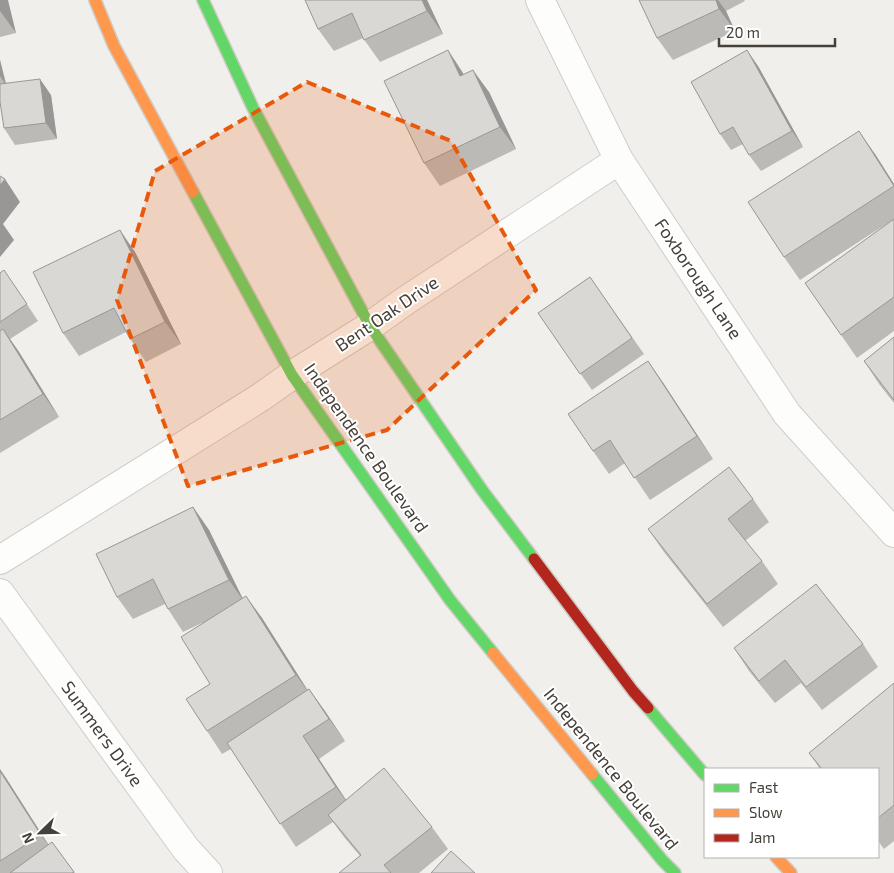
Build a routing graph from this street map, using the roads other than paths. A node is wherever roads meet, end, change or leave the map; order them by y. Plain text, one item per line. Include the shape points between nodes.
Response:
1 (95, 0) edge
2 (203, 0) edge
3 (540, 0) edge
4 (618, 160) junction
5 (370, 326) junction
6 (292, 375) junction
7 (894, 533) edge
8 (0, 560) edge
9 (0, 593) edge
10 (704, 774) edge
11 (777, 858) edge
12 (208, 873) edge
13 (675, 873) edge
14 (791, 873) edge

1 - 6 main road, Independence Boulevard via 114,46
2 - 5 main road via 253,108
3 - 4 street, Foxborough Lane
4 - 5 street, Bent Oak Drive
4 - 7 street, Foxborough Lane via 788,414
5 - 6 street, Bent Oak Drive
5 - 10 main road via 482,490 633,691
6 - 8 street, Bent Oak Drive
6 - 13 main road, Independence Boulevard via 450,600
9 - 12 street, Summers Drive via 186,849
11 - 14 main road

